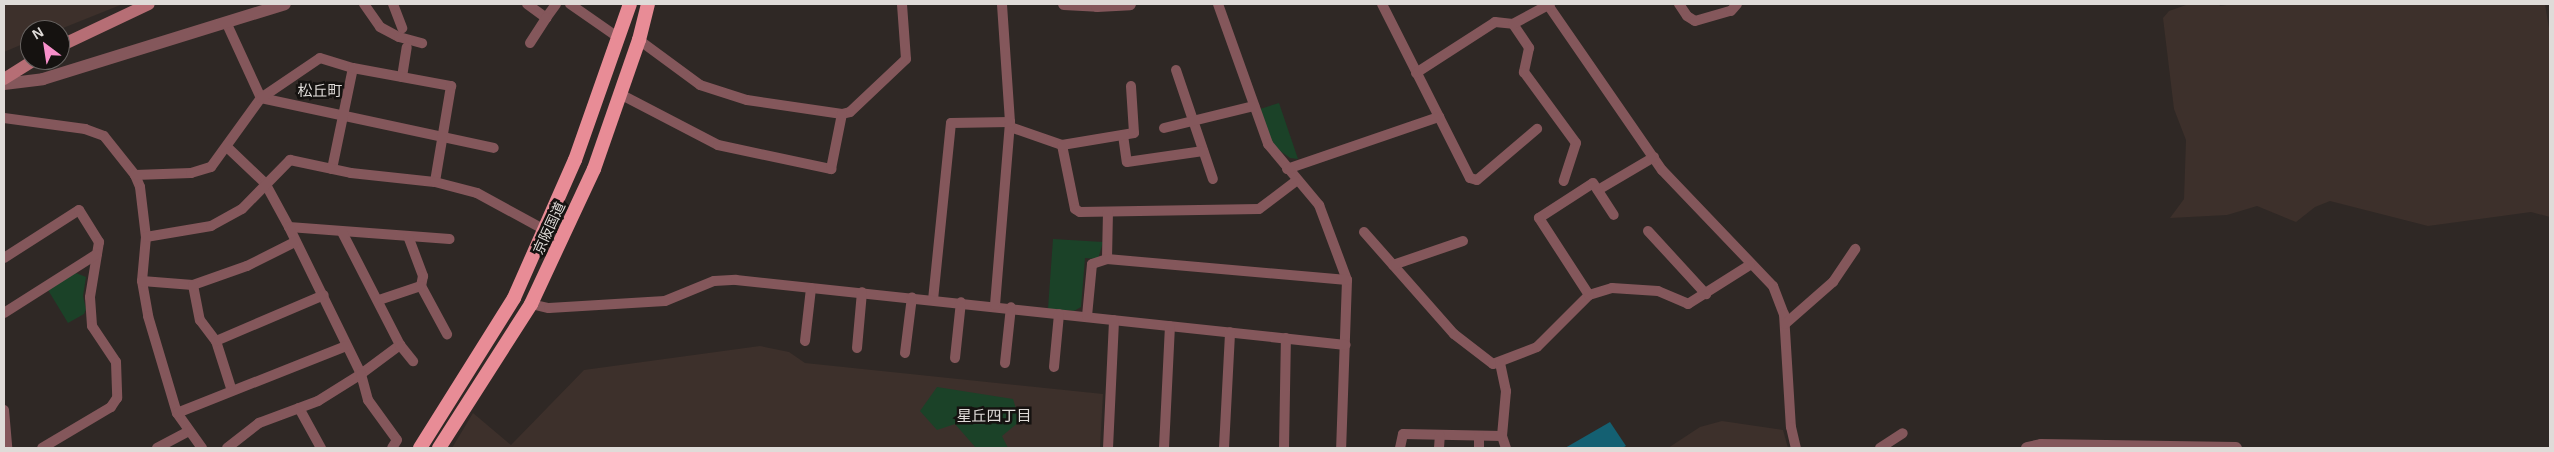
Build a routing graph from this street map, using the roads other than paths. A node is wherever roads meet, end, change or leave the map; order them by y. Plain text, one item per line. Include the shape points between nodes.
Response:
1 (149, 4) edge
2 (285, 4) edge
3 (364, 4) edge
4 (393, 4) edge
5 (526, 4) edge
6 (556, 4) edge
7 (570, 4) edge
8 (630, 4) edge
9 (648, 4) edge
10 (902, 4) edge
11 (1002, 4) edge
12 (1064, 4) edge
13 (1130, 4) edge
14 (1218, 4) edge
15 (1382, 4) edge
16 (1549, 4) edge
17 (1679, 4) edge
18 (1737, 4) edge
19 (546, 18) junction
20 (226, 22) junction
21 (1513, 24) junction
22 (402, 28) dead end
23 (619, 38) junction
24 (639, 40) junction
25 (70, 41) edge
26 (530, 42) dead end
27 (422, 43) dead end
28 (407, 47) dead end
29 (353, 68) junction
30 (20, 69) edge
31 (1176, 70) dead end
32 (1416, 73) junction
33 (402, 77) junction
34 (4, 79) edge
35 (4, 84) edge
36 (1131, 86) dead end
37 (620, 94) junction
38 (261, 98) junction
39 (1254, 106) junction
40 (842, 114) junction
41 (341, 116) junction
42 (1438, 117) junction
43 (4, 118) edge
44 (1192, 122) junction
45 (1010, 124) junction
46 (1164, 128) dead end
47 (1537, 129) dead end
48 (441, 135) junction
49 (1124, 135) junction
50 (1062, 145) junction
51 (227, 147) junction
52 (494, 148) dead end
53 (1202, 151) junction
54 (1654, 157) junction
55 (332, 169) junction
56 (1287, 169) junction
57 (134, 175) junction
58 (1213, 179) dead end
59 (1296, 180) junction
60 (1564, 181) dead end
61 (435, 182) junction
62 (265, 183) junction
63 (1598, 190) junction
64 (1108, 212) junction
65 (1614, 215) dead end
66 (289, 227) junction
67 (543, 229) junction
68 (1648, 231) dead end
69 (342, 232) junction
70 (1364, 232) dead end
71 (408, 236) junction
72 (146, 237) junction
73 (450, 240) dead end
74 (1463, 241) dead end
75 (295, 242) junction
76 (1855, 249) dead end
77 (97, 254) junction
78 (4, 258) edge
79 (1107, 259) junction
80 (1393, 265) junction
81 (1750, 265) junction
82 (1347, 280) junction
83 (142, 281) junction
84 (193, 285) junction
85 (421, 286) junction
86 (811, 288) junction
87 (862, 292) junction
88 (324, 294) junction
89 (1706, 294) junction
90 (1588, 295) junction
91 (912, 297) junction
92 (379, 300) junction
93 (933, 300) junction
94 (961, 302) junction
95 (531, 304) junction
96 (995, 305) junction
97 (1011, 307) junction
98 (4, 313) edge
99 (1059, 314) junction
100 (1087, 316) junction
101 (1114, 320) junction
102 (1785, 324) junction
103 (1170, 326) junction
104 (1230, 332) junction
105 (447, 334) dead end
106 (1286, 338) junction
107 (216, 341) junction
108 (805, 341) dead end
109 (400, 344) junction
110 (1346, 345) junction
111 (346, 346) junction
112 (858, 348) dead end
113 (905, 353) dead end
114 (955, 358) dead end
115 (412, 361) dead end
116 (1005, 363) dead end
117 (1500, 363) junction
118 (1054, 367) dead end
119 (362, 374) junction
120 (232, 391) junction
121 (299, 408) junction
122 (4, 410) edge
123 (177, 413) junction
124 (188, 431) junction
125 (1903, 433) dead end
126 (1440, 435) junction
127 (1479, 436) junction
128 (1502, 436) junction
129 (7, 448) edge
130 (42, 448) edge
131 (156, 448) edge
132 (202, 448) edge
133 (227, 448) edge
134 (321, 448) edge
135 (392, 448) edge
136 (420, 448) edge
137 (439, 448) edge
138 (1108, 448) edge
139 (1164, 448) edge
140 (1224, 448) edge
141 (1284, 448) edge
142 (1341, 448) edge
143 (1400, 448) edge
144 (1439, 448) edge
145 (1479, 448) edge
146 (1506, 448) edge
147 (1796, 448) edge
148 (1880, 448) edge
149 (2027, 448) edge
150 (2236, 448) edge

1 - 25 main road
2 - 20 street
3 - 27 street via 380,27 399,37
4 - 22 street
5 - 19 street
6 - 19 street
7 - 23 street
8 - 23 highway, 京阪国道
9 - 24 highway, 京阪国道
10 - 40 street via 906,59 850,112
11 - 45 street
12 - 13 street
14 - 39 street
15 - 32 street
16 - 21 street
16 - 54 street
17 - 18 street via 1695,21 1731,11
19 - 26 street
20 - 35 street via 43,79
20 - 38 street
21 - 32 street via 1495,22
21 - 60 street via 1529,48 1524,72 1576,143
23 - 67 highway, 京阪国道 via 575,160
24 - 37 highway, 京阪国道
24 - 40 street via 700,85 747,100
28 - 33 street
29 - 33 street
29 - 38 street via 320,58
29 - 41 street
30 - 34 main road
31 - 44 street
32 - 42 street
33 - 48 street via 451,86
36 - 49 street via 1134,133
37 - 40 street via 718,145 831,169
37 - 95 highway, 京阪国道 via 594,169
38 - 41 street
38 - 51 street
39 - 44 street
39 - 56 street via 1268,144
41 - 48 street
41 - 55 street
42 - 47 street via 1470,178 1477,180
42 - 56 street
43 - 57 street via 86,130 104,136
44 - 46 street
44 - 53 street
45 - 50 street
45 - 93 street via 951,123
45 - 96 street
48 - 52 street
48 - 61 street
49 - 50 street
49 - 53 street via 1127,162
50 - 64 street via 1075,209
51 - 57 street via 210,167 192,173
51 - 62 street
53 - 58 street
54 - 63 street
54 - 81 street
55 - 61 street
55 - 62 street via 290,160
56 - 59 street
57 - 72 street via 140,187
59 - 64 street via 1259,209
59 - 82 street via 1319,205
61 - 67 street via 477,193
62 - 66 street
62 - 72 street via 242,209 211,226
63 - 65 street
63 - 90 street via 1594,183 1539,218
64 - 79 street
66 - 69 street
66 - 75 street
67 - 136 highway, 京阪国道 via 514,298
68 - 89 street
69 - 71 street
69 - 92 street
70 - 80 street
71 - 73 street
71 - 85 street via 424,276
72 - 83 street
74 - 80 street
75 - 84 street via 247,266
75 - 88 street
76 - 102 street via 1833,282
77 - 78 street via 99,242 79,210
77 - 98 street
77 - 130 street via 90,297 92,326 116,362 117,398 111,407
79 - 82 street
79 - 100 street via 1092,264
80 - 117 street via 1454,334 1493,364
81 - 89 street
81 - 102 street via 1773,286
82 - 110 street
83 - 84 street
83 - 123 street via 158,357
84 - 107 street via 200,320
85 - 92 street
85 - 105 street
86 - 87 street
86 - 95 street via 714,281 665,301 549,308
86 - 108 street
87 - 91 street
87 - 112 street
88 - 107 street
88 - 111 street
89 - 90 street via 1688,304 1658,291 1612,288
90 - 117 street via 1537,347
91 - 93 street
91 - 113 street
92 - 109 street
93 - 94 street
94 - 96 street
94 - 114 street
95 - 137 highway, 京阪国道
96 - 97 street
97 - 99 street
97 - 116 street
99 - 100 street
99 - 118 street
100 - 101 street
101 - 103 street
101 - 138 street
102 - 147 street via 1791,427
103 - 104 street
103 - 139 street
104 - 106 street
104 - 140 street
106 - 110 street
106 - 141 street
107 - 120 street
109 - 115 street
109 - 119 street
110 - 142 street
111 - 119 street
111 - 120 street
117 - 128 street via 1506,391
119 - 121 street via 318,401
119 - 135 street via 368,400 397,440
120 - 123 street
121 - 133 street via 259,423
121 - 134 street
122 - 129 street
123 - 124 street
124 - 131 street
124 - 132 street
125 - 148 street
126 - 127 street
126 - 143 street via 1403,434
126 - 144 street
127 - 128 street
127 - 145 street
128 - 146 street
149 - 150 street via 2041,444

